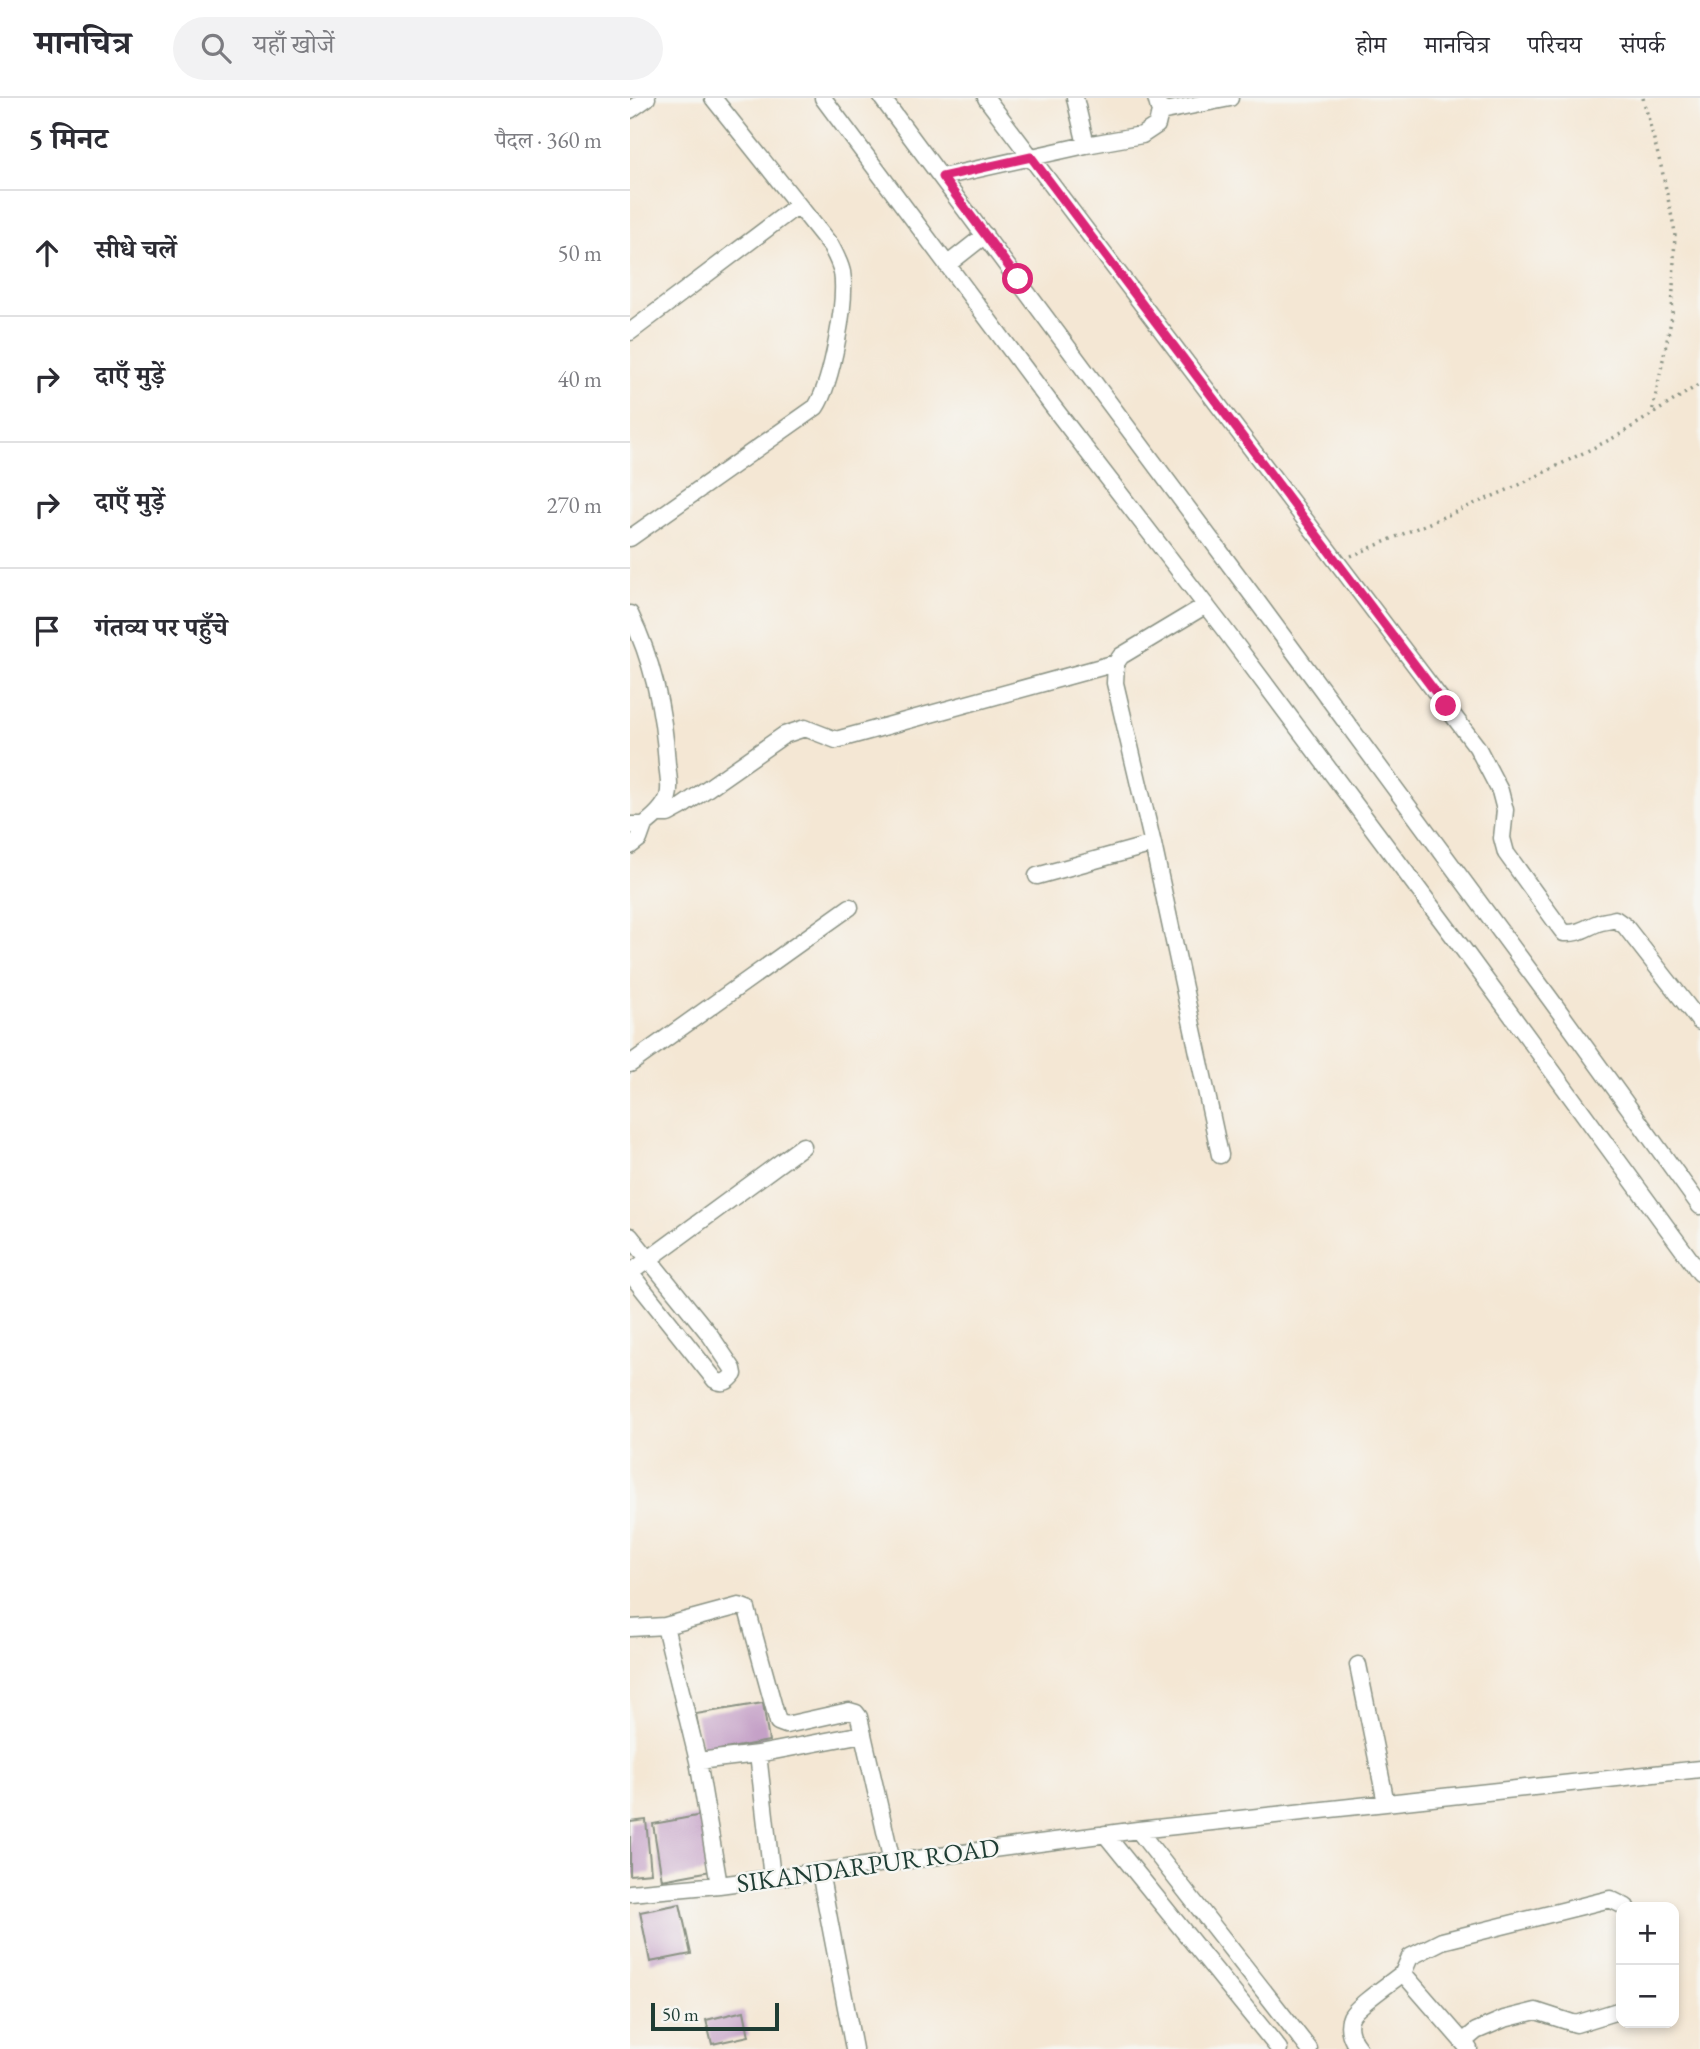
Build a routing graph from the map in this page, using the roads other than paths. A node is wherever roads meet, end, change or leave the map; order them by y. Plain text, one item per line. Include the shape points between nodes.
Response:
1 (647, 98) edge
2 (713, 98) edge
3 (823, 98) edge
4 (882, 98) edge
5 (986, 98) edge
6 (1075, 98) edge
7 (1230, 98) edge
8 (1158, 105) edge
9 (630, 110) edge
10 (1086, 145) junction
11 (1031, 157) junction
12 (942, 177) junction
13 (798, 205) junction
14 (985, 235) junction
15 (947, 265) junction
16 (630, 332) edge
17 (630, 538) edge
18 (1206, 605) junction
19 (630, 614) edge
20 (1116, 663) junction
21 (658, 814) junction
22 (637, 825) edge
23 (1153, 844) junction
24 (630, 846) edge
25 (1037, 876) dead end
26 (850, 907) dead end
27 (1700, 1022) edge
28 (630, 1064) edge
29 (803, 1146) dead end
30 (1220, 1155) dead end
31 (1700, 1206) edge
32 (630, 1236) edge
33 (648, 1259) junction
34 (630, 1273) edge
35 (1700, 1273) edge
36 (665, 1626) junction
37 (630, 1628) edge
38 (1358, 1665) dead end
39 (863, 1734) junction
40 (758, 1754) junction
41 (698, 1761) junction
42 (1700, 1769) edge
43 (1387, 1803) junction
44 (1138, 1830) junction
45 (1105, 1834) junction
46 (892, 1862) junction
47 (820, 1872) junction
48 (772, 1878) junction
49 (719, 1885) junction
50 (630, 1893) edge
51 (1616, 1902) edge
52 (1403, 1973) junction
53 (1616, 2012) edge
54 (1466, 2046) edge
55 (854, 2049) edge
56 (1279, 2049) edge
57 (1308, 2049) edge
58 (1359, 2049) edge

1 - 9 street
2 - 13 street
3 - 15 street
4 - 12 street
5 - 11 street
6 - 10 street
7 - 8 street
8 - 10 street via 1157,125 1142,135
10 - 11 street
11 - 12 street
11 - 27 street via 1477,747 1500,791 1506,853 1564,933 1574,934 1615,919
12 - 14 street
13 - 16 street
13 - 17 street via 831,246 842,271 842,303 824,394 816,407
14 - 15 street
14 - 31 street
15 - 18 street
18 - 20 street
18 - 35 street
19 - 21 street via 650,662 666,750 668,797
20 - 21 street via 836,740 805,728 784,735 681,807
20 - 23 street via 1115,683
21 - 22 street
22 - 24 street via 639,839
23 - 25 street
23 - 30 street
26 - 28 street
29 - 33 street
32 - 33 street
33 - 34 street
33 - 34 street via 710,1335 733,1369 732,1378 720,1383 715,1380
36 - 37 street
36 - 39 street via 745,1607 778,1722 786,1725 849,1711 859,1717
36 - 41 street
38 - 43 street
39 - 40 street
39 - 46 street
40 - 41 street
40 - 48 street
41 - 49 street
42 - 43 street, SIKANDARPUR ROAD
43 - 44 street, SIKANDARPUR ROAD
44 - 45 street, SIKANDARPUR ROAD
44 - 57 street
45 - 46 street, SIKANDARPUR ROAD
45 - 56 street
46 - 47 street, SIKANDARPUR ROAD
47 - 48 street, SIKANDARPUR ROAD
47 - 55 street
48 - 49 street, SIKANDARPUR ROAD
49 - 50 street, SIKANDARPUR ROAD
51 - 52 street via 1610,1899 1442,1941 1410,1957
52 - 54 street
52 - 58 street via 1352,2014 1349,2025
53 - 54 street via 1576,2024 1536,2011 1476,2031

